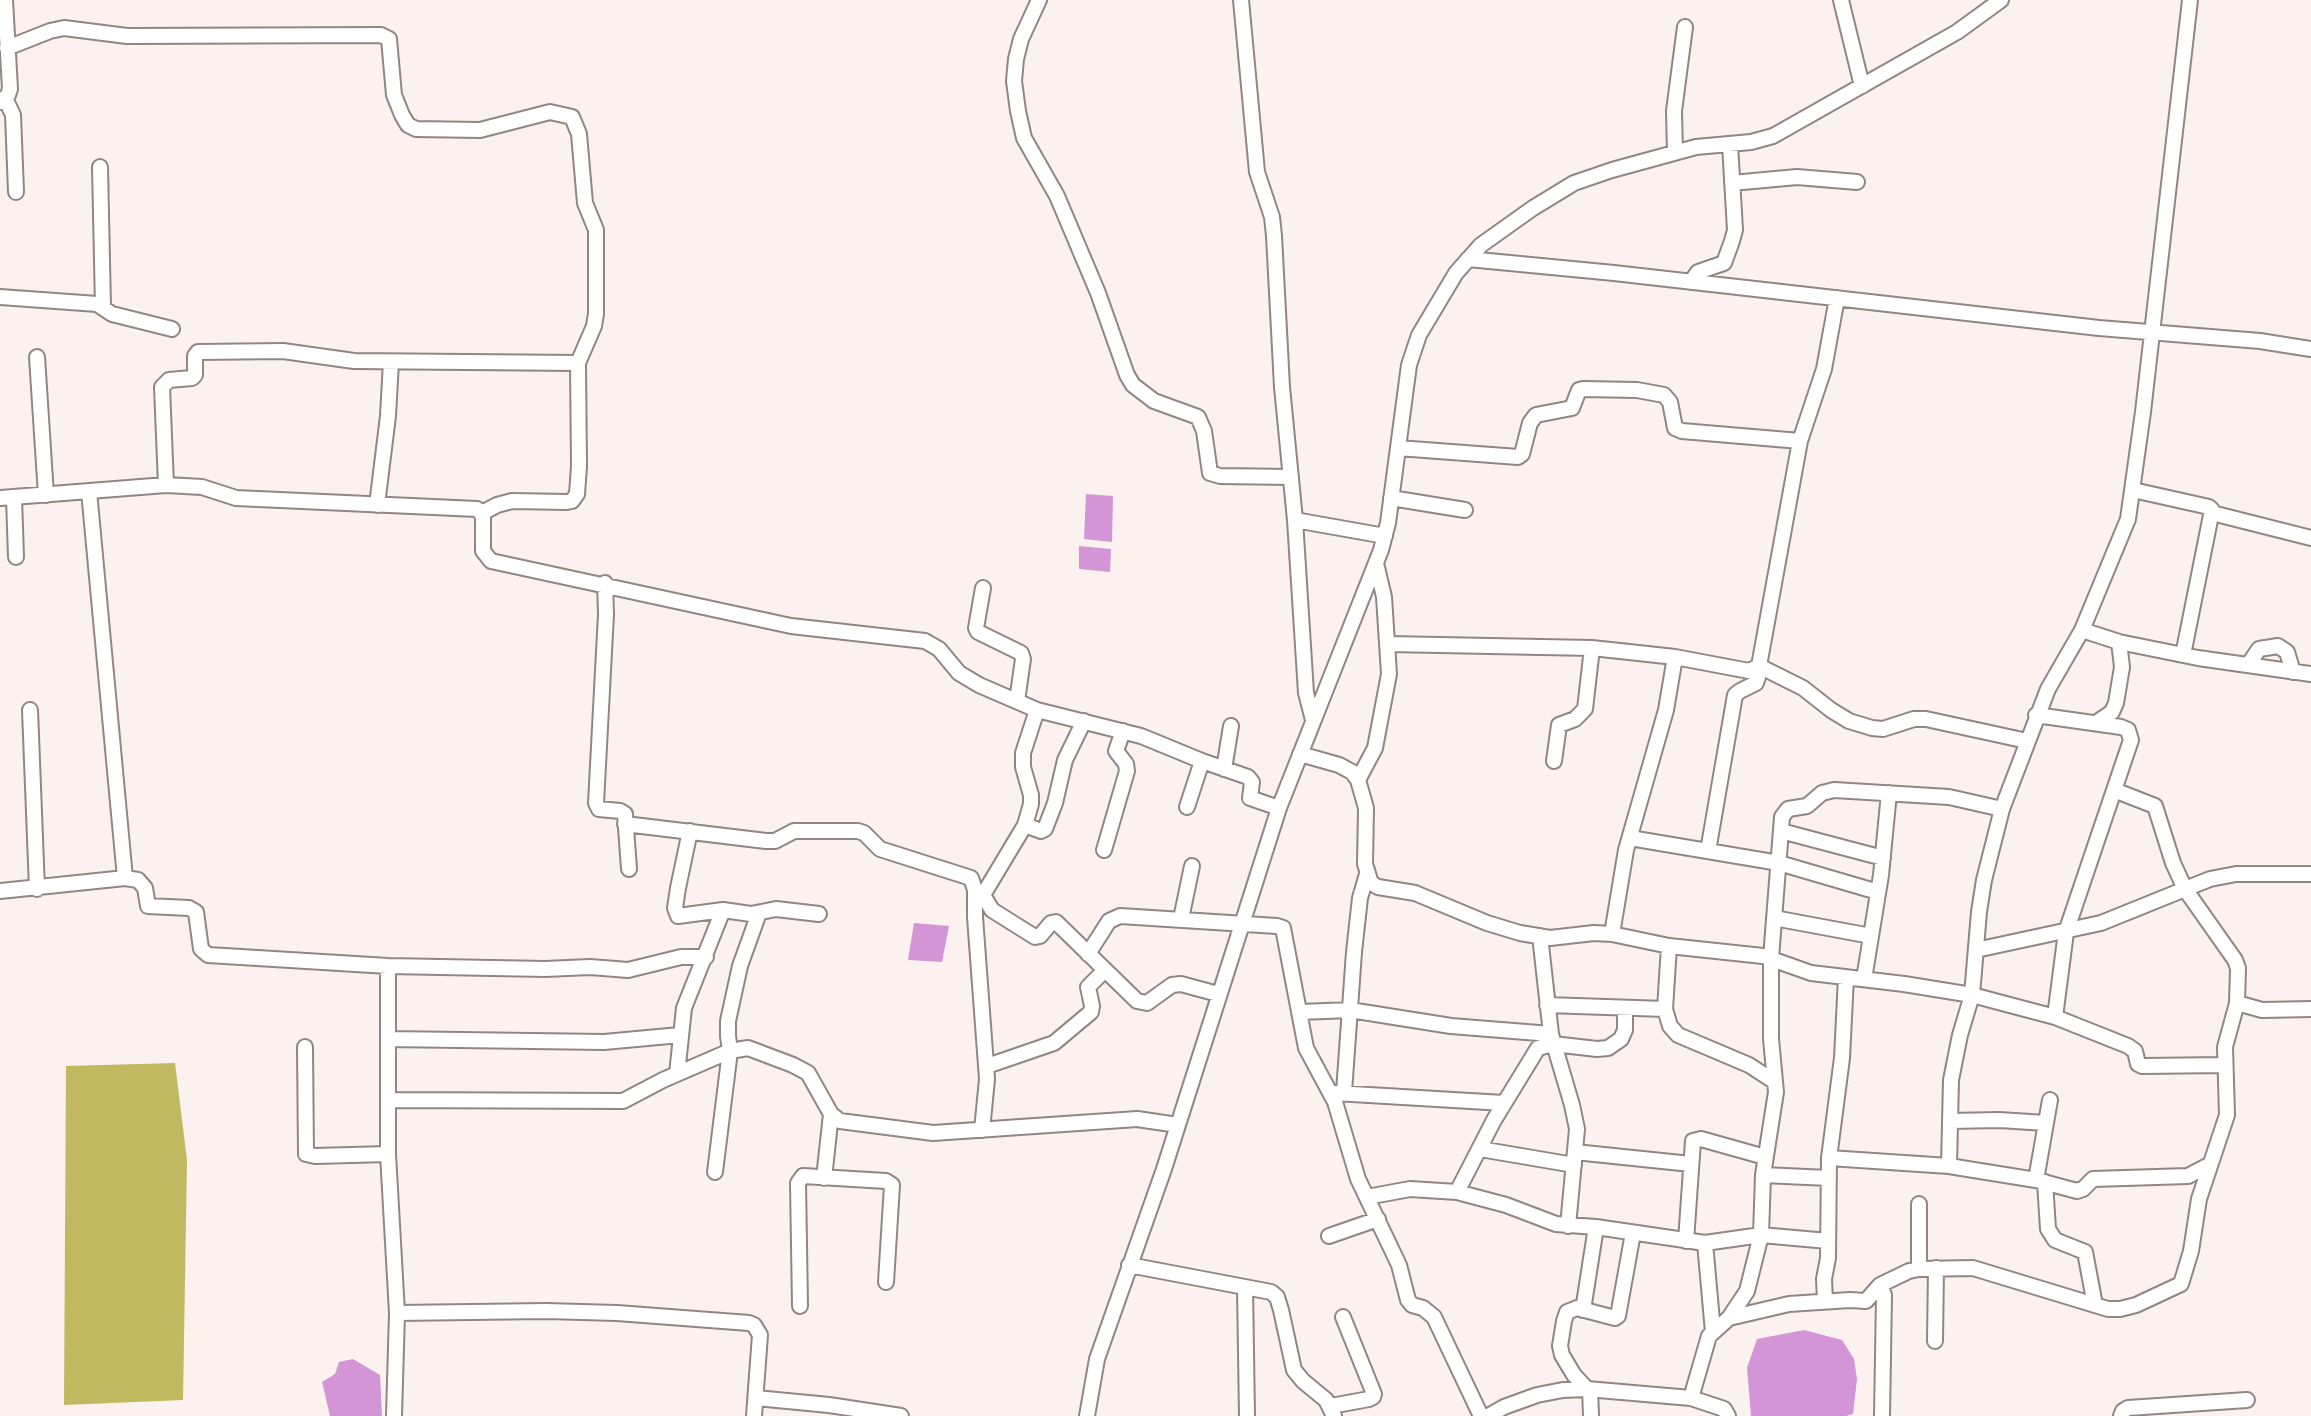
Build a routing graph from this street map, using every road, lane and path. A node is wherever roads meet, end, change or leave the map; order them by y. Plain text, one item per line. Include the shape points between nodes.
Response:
1 (5, 0) edge
2 (1039, 0) edge
3 (1241, 0) edge
4 (1842, 0) edge
5 (2001, 0) edge
6 (2190, 0) edge
7 (1685, 27) dead end
8 (7, 48) junction
9 (1862, 86) junction
10 (2, 100) edge
11 (1730, 144) junction
12 (1675, 153) junction
13 (100, 167) dead end
14 (1857, 182) dead end
15 (1732, 183) junction
16 (16, 192) dead end
17 (1468, 259) junction
18 (1692, 282) junction
19 (0, 297) edge
20 (1837, 298) junction
21 (103, 307) junction
22 (172, 329) dead end
23 (2151, 333) junction
24 (2311, 349) edge
25 (37, 357) dead end
26 (391, 362) junction
27 (578, 363) junction
28 (1800, 441) junction
29 (1398, 448) junction
30 (1291, 477) junction
31 (166, 485) junction
32 (89, 491) junction
33 (2133, 491) junction
34 (46, 495) junction
35 (7, 498) edge
36 (1391, 498) junction
37 (377, 505) junction
38 (1465, 510) dead end
39 (482, 513) junction
40 (2212, 513) junction
41 (1295, 520) junction
42 (1385, 536) junction
43 (2311, 538) edge
44 (16, 557) dead end
45 (1376, 563) junction
46 (605, 583) junction
47 (983, 588) dead end
48 (2082, 630) junction
49 (2119, 642) junction
50 (1388, 644) junction
51 (1592, 648) junction
52 (2183, 655) junction
53 (1675, 657) junction
54 (2248, 665) junction
55 (1757, 668) junction
56 (2293, 672) junction
57 (2311, 674) edge
58 (1017, 701) junction
59 (30, 710) dead end
60 (1037, 710) junction
61 (2036, 715) junction
62 (1313, 720) junction
63 (1084, 721) junction
64 (2096, 723) junction
65 (1231, 726) dead end
66 (1123, 731) junction
67 (2026, 741) junction
68 (1300, 754) junction
69 (1202, 761) junction
70 (1554, 761) dead end
71 (1223, 769) junction
72 (1358, 780) junction
73 (2114, 790) junction
74 (1889, 793) junction
75 (1187, 807) dead end
76 (1279, 808) junction
77 (2001, 809) junction
78 (625, 824) junction
79 (1025, 825) junction
80 (690, 831) junction
81 (1781, 831) junction
82 (1629, 838) junction
83 (1104, 850) dead end
84 (1709, 851) junction
85 (1882, 858) junction
86 (1779, 863) junction
87 (1192, 866) dead end
88 (629, 869) dead end
89 (1367, 874) junction
90 (2311, 874) edge
91 (125, 878) junction
92 (37, 888) junction
93 (2185, 889) junction
94 (0, 891) edge
95 (1878, 892) junction
96 (979, 893) junction
97 (723, 910) junction
98 (759, 913) junction
99 (818, 915) dead end
100 (1774, 918) junction
101 (1181, 919) junction
102 (1240, 924) junction
103 (2066, 932) junction
104 (1612, 934) junction
105 (1540, 936) junction
106 (1871, 936) junction
107 (1669, 946) junction
108 (1976, 950) junction
109 (1088, 954) junction
110 (706, 957) junction
111 (1771, 958) junction
112 (388, 967) junction
113 (1104, 971) junction
114 (1846, 978) junction
115 (1864, 979) junction
116 (1218, 993) junction
117 (1972, 995) junction
118 (2237, 1003) junction
119 (1548, 1005) junction
120 (1625, 1008) junction
121 (1665, 1009) junction
122 (2311, 1009) edge
123 (1350, 1010) junction
124 (1300, 1012) junction
125 (2055, 1017) junction
126 (680, 1035) junction
127 (388, 1039) junction
128 (1552, 1039) junction
129 (305, 1047) dead end
130 (730, 1051) junction
131 (987, 1066) junction
132 (2224, 1066) junction
133 (677, 1074) junction
134 (1775, 1082) junction
135 (1337, 1093) junction
136 (388, 1100) junction
137 (2050, 1100) dead end
138 (1504, 1103) junction
139 (831, 1114) junction
140 (1950, 1121) junction
141 (2046, 1123) junction
142 (1178, 1125) junction
143 (982, 1130) junction
144 (1480, 1149) junction
145 (388, 1154) junction
146 (1766, 1157) junction
147 (1574, 1158) junction
148 (1829, 1158) junction
149 (1690, 1164) junction
150 (2209, 1165) junction
151 (1949, 1166) junction
152 (715, 1172) dead end
153 (1763, 1175) junction
154 (824, 1178) junction
155 (1829, 1178) junction
156 (2040, 1181) junction
157 (1457, 1192) junction
158 (1367, 1197) junction
159 (1919, 1204) dead end
160 (1378, 1219) junction
161 (1568, 1226) junction
162 (1596, 1227) junction
163 (1633, 1233) junction
164 (1761, 1235) junction
165 (1329, 1236) dead end
166 (1686, 1241) junction
167 (1828, 1241) junction
168 (1706, 1243) junction
169 (1129, 1265) junction
170 (1936, 1268) junction
171 (1919, 1269) junction
172 (886, 1282) dead end
173 (1880, 1285) junction
174 (1245, 1287) junction
175 (1825, 1301) junction
176 (2095, 1305) junction
177 (800, 1306) dead end
178 (1583, 1310) junction
179 (397, 1313) junction
180 (1343, 1317) dead end
181 (1730, 1318) junction
182 (1713, 1332) junction
183 (1935, 1341) dead end
184 (1589, 1389) junction
185 (756, 1398) junction
186 (1691, 1398) junction
187 (2247, 1400) dead end
188 (1332, 1411) edge
189 (1505, 1411) edge
190 (394, 1416) edge
191 (754, 1416) edge
192 (901, 1416) edge
193 (1087, 1416) edge
194 (1247, 1416) edge
195 (1481, 1416) edge
196 (1488, 1416) edge
197 (1591, 1416) edge
198 (1728, 1416) edge
199 (1882, 1416) edge
200 (2121, 1416) edge

1 - 8 street
2 - 30 street via 1016,59 1017,111 1024,138 1053,188 1089,272 1127,375 1153,401 1198,417 1210,473
3 - 30 street via 1257,172 1274,236
4 - 9 street
5 - 9 street via 1957,32
6 - 23 street
7 - 12 street via 1674,111
8 - 10 street via 10,89
8 - 27 street via 64,28 127,36 381,35 389,39 394,94 401,115 416,129 480,130 550,112 572,117 579,134 584,203 596,230 596,314
9 - 11 street via 1773,136
10 - 16 street via 13,115
11 - 12 street
11 - 15 street
12 - 17 street via 1574,183 1491,238
13 - 21 street
14 - 15 street via 1797,177
15 - 18 street via 1735,230 1727,258 1718,267 1698,272
17 - 18 street
17 - 29 street via 1419,335 1409,365
18 - 20 street
19 - 21 street
20 - 23 street
20 - 28 street via 1825,369
21 - 22 street via 112,314
23 - 24 street
23 - 33 street
25 - 34 street
26 - 27 street
26 - 31 street via 283,351 198,352 192,378 169,380 162,387
26 - 37 street
27 - 39 street via 575,498 567,502 512,501
28 - 29 street via 1682,431 1675,428 1664,395 1583,389 1572,408 1536,415 1518,457
28 - 55 street
29 - 36 street
30 - 41 street
31 - 32 street
31 - 37 street via 202,487 236,498
32 - 34 street
32 - 91 street
33 - 40 street via 2209,506
33 - 48 street via 2128,519
34 - 35 street
35 - 44 street
36 - 38 street
36 - 42 street
37 - 39 street via 477,509
39 - 46 street via 483,551 491,561
40 - 43 street
40 - 52 street
41 - 42 street
41 - 62 street via 1306,693
42 - 45 street
45 - 50 street
45 - 62 street
46 - 58 street via 791,626 925,641 939,649 959,673
46 - 78 street via 596,803 599,809 624,812
47 - 58 street via 976,628 1021,653
48 - 49 street
48 - 61 street
49 - 52 street
49 - 64 street via 2122,667 2116,703 2112,712
50 - 51 street
50 - 72 street via 1389,674 1375,748
51 - 53 street
51 - 70 street via 1585,709 1576,719 1559,725
52 - 54 street
53 - 55 street
53 - 82 street via 1666,710
54 - 56 street
54 - 56 street via 2259,649 2278,646 2287,652
55 - 67 street via 1803,688 1849,721 1872,728 1926,719
55 - 84 street via 1756,683 1735,695
56 - 57 street
58 - 60 street
59 - 92 street
60 - 63 street
60 - 79 street via 1023,752 1031,795
61 - 64 street
61 - 67 street
62 - 68 street
63 - 66 street
63 - 79 street via 1065,760 1045,829
64 - 73 street via 2121,727 2130,734
65 - 71 street
66 - 69 street
66 - 83 street via 1116,751 1128,771
67 - 77 street
68 - 72 street via 1339,765
68 - 76 street
69 - 71 street
69 - 75 street
71 - 76 street via 1250,778 1250,798
72 - 89 street via 1366,808
73 - 93 street via 2155,806
73 - 103 street
74 - 77 street via 1949,797
74 - 81 street via 1827,791 1807,806 1788,809
74 - 85 street
76 - 102 street
77 - 108 street via 1984,880
78 - 80 street
78 - 88 street
79 - 96 street
80 - 96 street via 766,841 794,831 858,831 880,849 967,875
80 - 97 street via 676,914
81 - 85 street
81 - 86 street
82 - 84 street
82 - 104 street
84 - 86 street
85 - 95 street
86 - 95 street
86 - 100 street
87 - 101 street
89 - 105 street via 1378,887 1415,893 1487,923
89 - 123 street via 1360,898
90 - 93 street via 2236,874
91 - 92 street
91 - 112 street via 142,883 151,907 192,908 204,954
92 - 94 street
93 - 103 street
93 - 118 street via 2235,960
95 - 106 street
96 - 109 street via 992,910 1035,937 1056,922
96 - 131 street via 975,917
97 - 98 street
97 - 110 street
98 - 99 street via 776,909
98 - 130 street via 734,990
100 - 106 street
100 - 111 street
101 - 102 street
101 - 109 street via 1115,917
102 - 116 street
102 - 124 street via 1283,928
103 - 108 street
103 - 125 street
104 - 105 street
104 - 107 street
105 - 119 street
106 - 115 street
107 - 111 street
107 - 121 street
108 - 117 street
109 - 113 street
110 - 112 street via 681,957 628,970
110 - 126 street via 684,1008
111 - 114 street via 1811,973
111 - 134 street
112 - 127 street
113 - 116 street via 1142,1003 1172,985
113 - 131 street via 1088,987 1091,1013 1054,1043
114 - 115 street
114 - 148 street via 1842,1058
115 - 117 street
116 - 142 street
117 - 125 street
117 - 140 street via 1951,1080
118 - 122 street via 2262,1010
118 - 132 street
119 - 120 street
119 - 128 street
120 - 121 street
120 - 128 street via 1625,1030 1616,1044 1597,1049
121 - 134 street via 1667,1021 1678,1035 1749,1065
123 - 124 street
123 - 128 street
123 - 135 street
124 - 135 street via 1306,1048
125 - 132 street via 2132,1048 2139,1066
126 - 127 street via 604,1042
126 - 133 street
127 - 136 street
128 - 138 street via 1538,1048
128 - 147 street via 1577,1129
129 - 145 street via 306,1154
130 - 133 street
130 - 139 street via 754,1049 808,1073
130 - 152 street
131 - 143 street
132 - 150 street via 2227,1115
133 - 136 street via 623,1101
134 - 146 street
135 - 138 street
135 - 158 street via 1338,1113
136 - 145 street
137 - 141 street
138 - 144 street
139 - 143 street via 840,1121 919,1133
139 - 154 street
140 - 141 street
140 - 151 street
141 - 156 street
142 - 143 street via 1137,1119
142 - 169 street
144 - 147 street
144 - 157 street
145 - 179 street
146 - 149 street via 1701,1139 1693,1141
146 - 153 street
147 - 149 street
147 - 161 street
148 - 151 street
148 - 155 street
149 - 166 street
150 - 156 street via 2188,1176 2093,1179 2077,1191
150 - 176 street via 2181,1284 2136,1306
151 - 156 street
153 - 155 street
153 - 164 street
154 - 172 street via 892,1185
154 - 177 street via 803,1176 798,1184
155 - 167 street
156 - 176 street via 2048,1229 2055,1240 2085,1252
157 - 158 street via 1410,1189
157 - 161 street
158 - 160 street
159 - 171 street
160 - 165 street
160 - 195 street via 1399,1265 1408,1300 1434,1317
161 - 162 street
162 - 163 street
162 - 178 street
163 - 166 street
163 - 178 street via 1618,1316
164 - 167 street
164 - 168 street
164 - 181 street via 1747,1291
166 - 168 street
167 - 175 street
168 - 182 street
169 - 174 street
169 - 193 street via 1097,1359
170 - 171 street
170 - 176 street via 1973,1268
170 - 183 street
171 - 173 street
173 - 175 street via 1866,1301
173 - 199 street via 1884,1295
174 - 188 street via 1276,1297 1294,1370
174 - 194 street
175 - 181 street
178 - 184 street via 1567,1312 1560,1346 1566,1364
179 - 185 street via 617,1313 754,1325 760,1335
179 - 190 street
180 - 188 street via 1374,1394
181 - 182 street
182 - 186 street
184 - 186 street
184 - 189 street via 1537,1395
184 - 197 street
185 - 191 street
185 - 192 street
186 - 198 street via 1724,1409
187 - 200 street via 2128,1408
189 - 196 street

